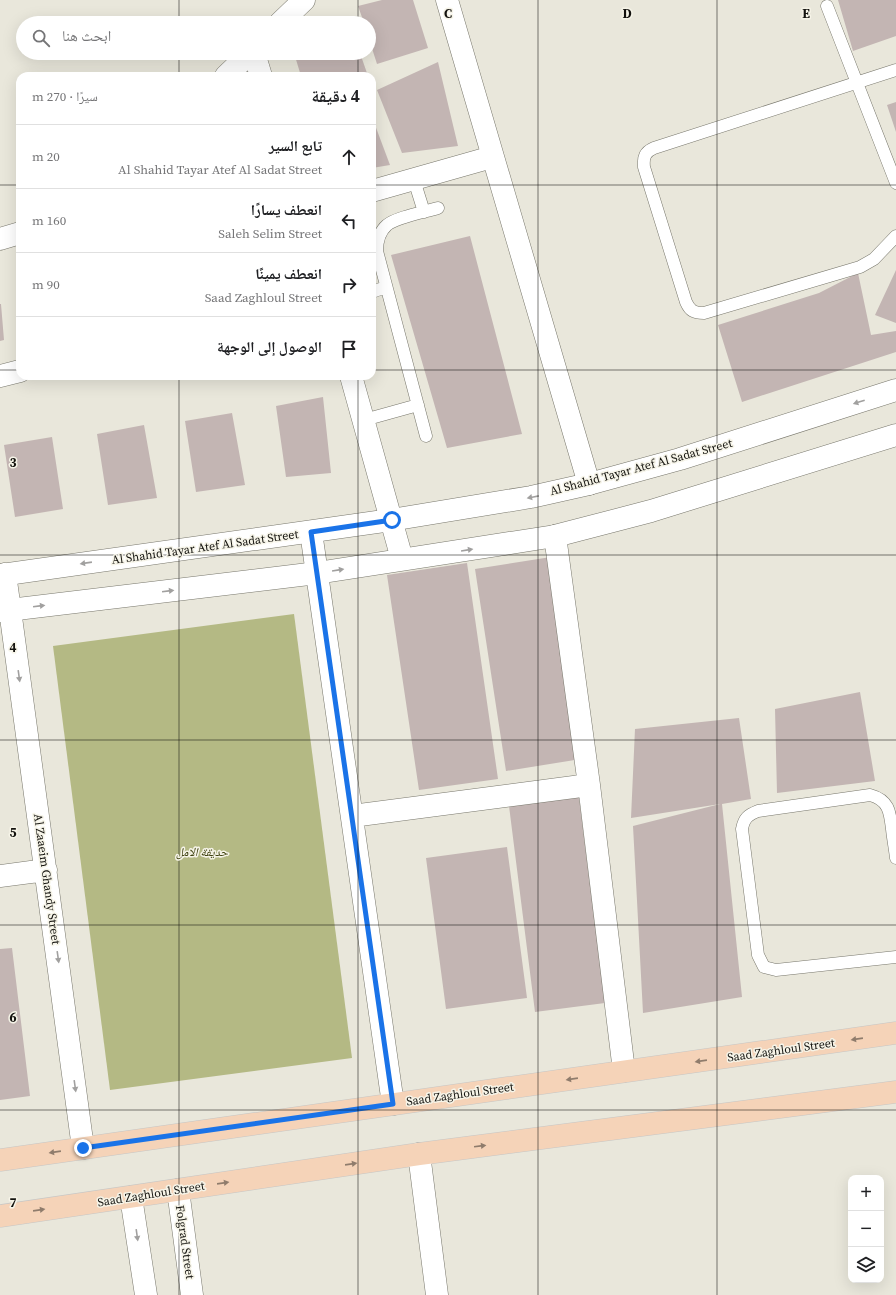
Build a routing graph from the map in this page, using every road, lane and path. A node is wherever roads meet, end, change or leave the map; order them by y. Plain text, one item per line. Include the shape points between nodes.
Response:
1 (304, 0) edge
2 (447, 0) edge
3 (827, 6) dead end
4 (287, 16) edge
5 (243, 60) edge
6 (256, 60) edge
7 (896, 70) edge
8 (230, 72) edge
9 (260, 72) edge
10 (857, 83) junction
11 (492, 157) junction
12 (414, 180) junction
13 (896, 183) edge
14 (376, 190) edge
15 (438, 208) dead end
16 (424, 212) junction
17 (16, 234) edge
18 (896, 236) edge
19 (0, 239) edge
20 (386, 288) junction
21 (376, 291) edge
22 (16, 372) edge
23 (0, 376) edge
24 (352, 380) edge
25 (896, 390) edge
26 (418, 405) junction
27 (364, 420) junction
28 (896, 435) edge
29 (426, 436) dead end
30 (588, 484) junction
31 (392, 520) junction
32 (311, 532) junction
33 (555, 536) junction
34 (402, 559) junction
35 (317, 573) junction
36 (2, 574) edge
37 (5, 610) edge
38 (589, 785) junction
39 (352, 816) junction
40 (896, 851) edge
41 (46, 870) junction
42 (0, 876) edge
43 (896, 959) edge
44 (896, 1033) edge
45 (624, 1071) junction
46 (896, 1092) edge
47 (393, 1104) junction
48 (83, 1148) junction
49 (419, 1154) junction
50 (0, 1160) edge
51 (178, 1190) junction
52 (131, 1197) junction
53 (0, 1216) edge
54 (146, 1295) edge
55 (192, 1295) edge
56 (437, 1295) edge

1 - 4 street
2 - 11 street
3 - 10 lane
5 - 8 street
6 - 9 street
7 - 10 lane
10 - 13 lane
10 - 18 lane via 654,148 644,156 644,167 686,302 692,311 698,313 860,267 874,259
11 - 12 street
11 - 30 street
12 - 14 street
12 - 16 lane
15 - 16 lane
16 - 20 lane via 387,225 381,233 377,251
17 - 19 street
20 - 21 lane
20 - 26 lane
22 - 23 street
24 - 27 street
25 -> 30 street, Al Shahid Tayar Atef Al Sadat Street via 680,459
26 - 27 lane
26 - 29 lane
27 - 31 street
28 - 33 street via 650,511
30 -> 31 street, Al Shahid Tayar Atef Al Sadat Street via 531,497
31 - 32 street, Al Shahid Tayar Atef Al Sadat Street
31 - 34 street
32 - 35 street
32 -> 36 street, Al Shahid Tayar Atef Al Sadat Street
34 -> 33 street
33 - 38 street
35 -> 34 street
37 -> 35 street
35 - 39 street
36 - 37 street, Al Zaaeim Ghandy Street
37 -> 41 street, Al Zaaeim Ghandy Street
38 - 39 street
38 - 45 street
39 - 47 street
40 - 43 lane via 890,812 882,801 870,795 758,811 746,817 742,829 758,955 764,967 776,970
41 - 42 street
41 -> 48 street, Al Zaaeim Ghandy Street
44 -> 45 main road, Saad Zaghloul Street
45 -> 47 main road, Saad Zaghloul Street
49 -> 46 main road, Saad Zaghloul Street
47 - 48 main road, Saad Zaghloul Street
48 -> 50 main road, Saad Zaghloul Street
51 -> 49 main road, Saad Zaghloul Street
49 - 56 street
51 - 52 main road, Saad Zaghloul Street
51 - 55 street, Folgrad Street
53 -> 52 main road, Saad Zaghloul Street
52 -> 54 street

